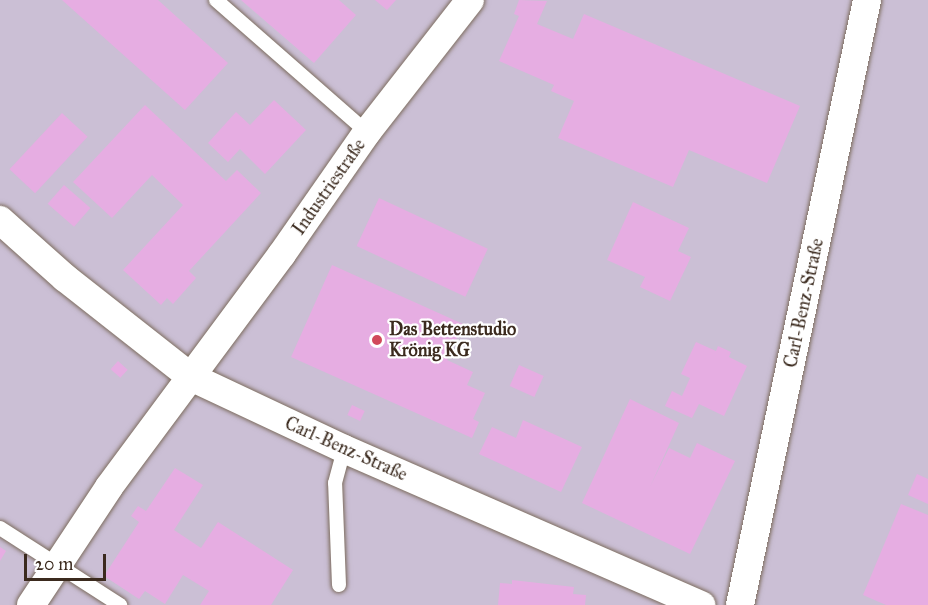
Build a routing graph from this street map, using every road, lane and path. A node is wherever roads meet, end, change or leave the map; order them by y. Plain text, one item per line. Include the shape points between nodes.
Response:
1 (216, 0) edge
2 (470, 0) edge
3 (867, 0) edge
4 (367, 132) junction
5 (0, 220) edge
6 (191, 377) junction
7 (344, 449) junction
8 (0, 528) edge
9 (58, 564) junction
10 (339, 585) dead end
11 (31, 605) edge
12 (120, 605) edge
13 (701, 605) edge
14 (740, 605) edge

1 - 4 lane
2 - 4 street, Industriestraße
3 - 14 street, Carl-Benz-Straße
4 - 6 street, Industriestraße
5 - 6 street via 65,278
6 - 7 street, Carl-Benz-Straße
6 - 9 street, Industriestraße via 109,487
7 - 10 lane via 335,483
7 - 13 street, Carl-Benz-Straße
8 - 9 lane
9 - 11 street, Industriestraße
9 - 12 lane

